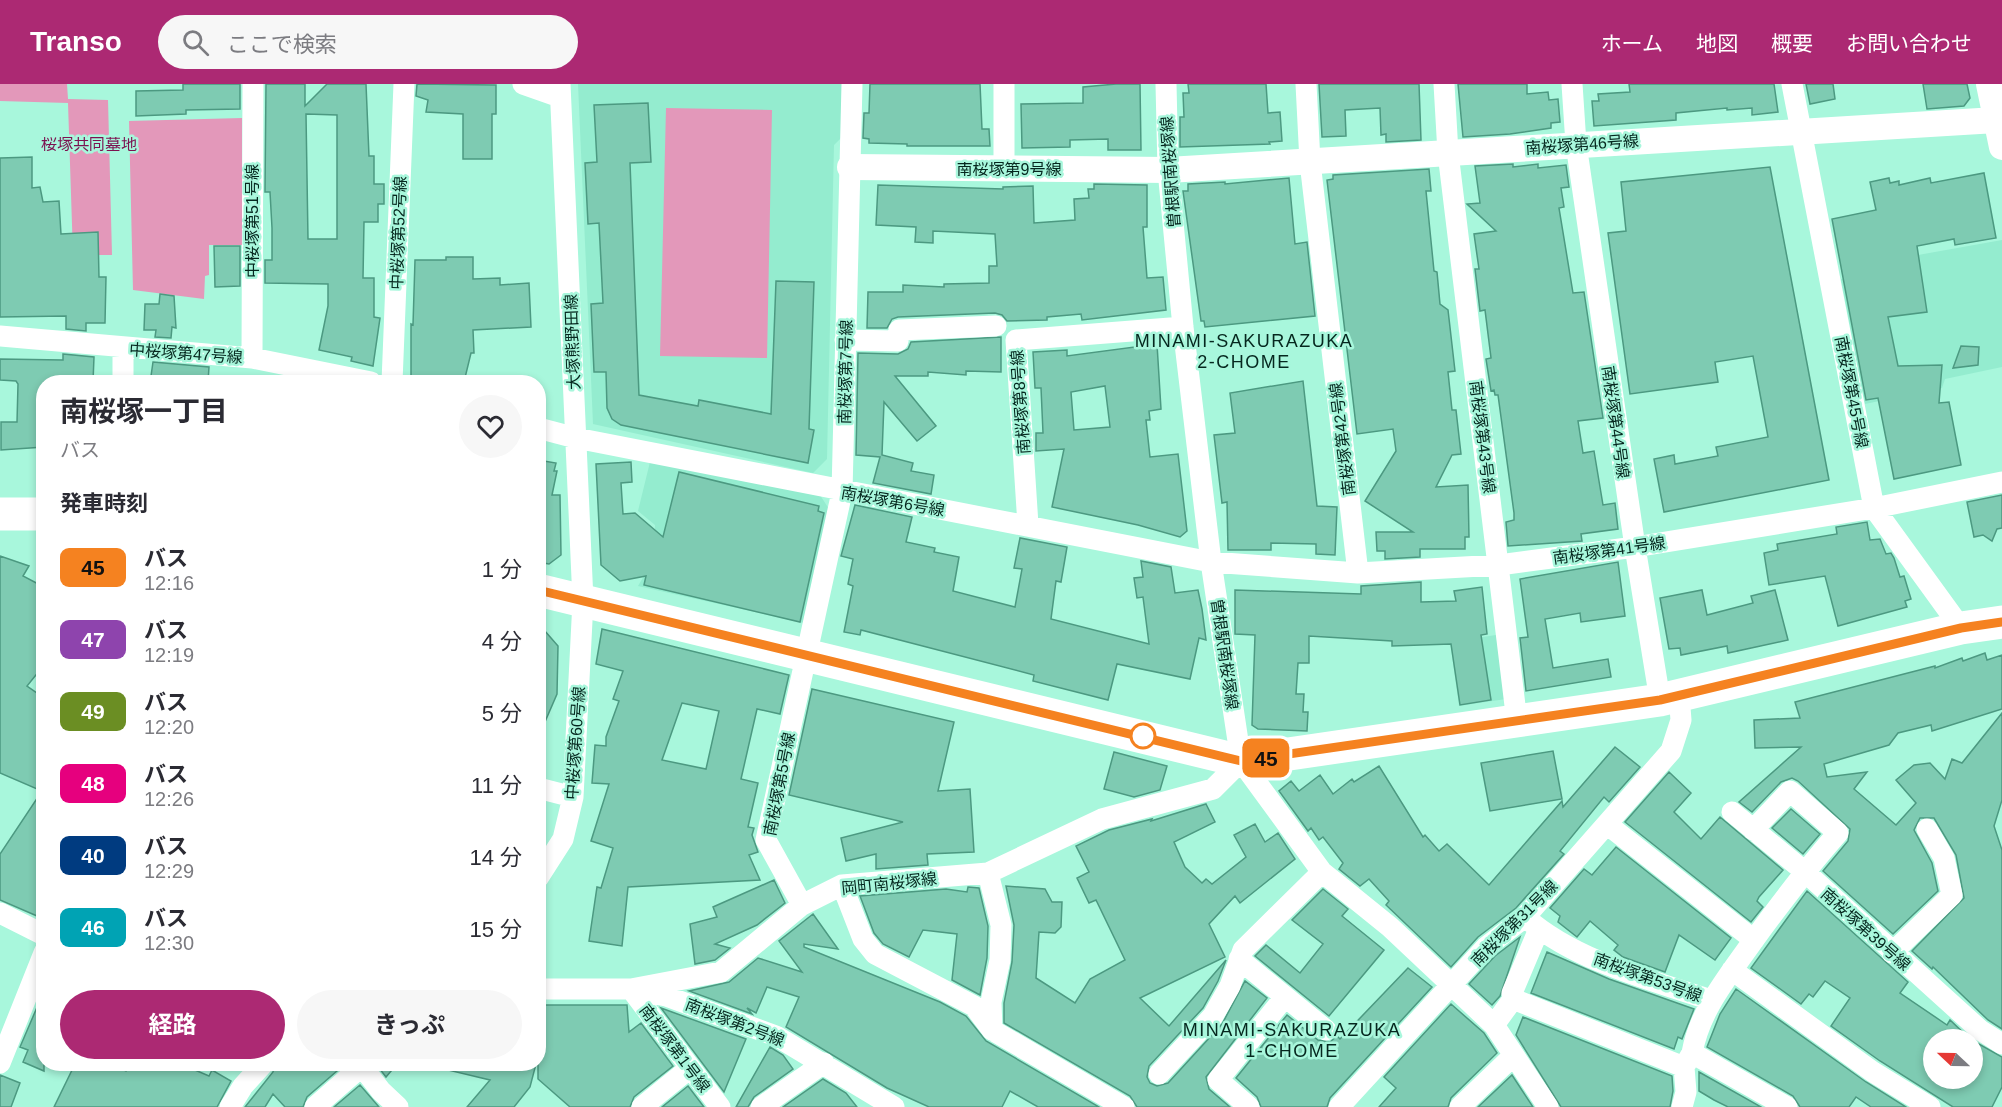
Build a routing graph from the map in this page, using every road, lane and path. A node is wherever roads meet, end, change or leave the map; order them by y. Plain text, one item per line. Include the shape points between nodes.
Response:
1 (253, 84) edge
2 (404, 84) edge
3 (523, 84) edge
4 (852, 84) edge
5 (1004, 84) edge
6 (1166, 84) edge
7 (1306, 84) edge
8 (1443, 84) edge
9 (1572, 84) edge
10 (1792, 84) edge
11 (1989, 84) edge
12 (560, 91) edge
13 (1999, 120) edge
14 (1802, 131) junction
15 (1576, 144) junction
16 (2002, 147) edge
17 (1448, 153) junction
18 (1310, 162) junction
19 (850, 167) junction
20 (1004, 169) junction
21 (1168, 170) junction
22 (996, 326) dead end
23 (1184, 327) junction
24 (0, 336) edge
25 (846, 340) junction
26 (123, 348) junction
27 (252, 358) junction
28 (123, 375) edge
29 (336, 375) edge
30 (392, 375) edge
31 (546, 430) edge
32 (576, 438) junction
33 (2002, 482) edge
34 (842, 492) junction
35 (1874, 508) junction
36 (0, 514) edge
37 (36, 514) edge
38 (1028, 525) junction
39 (1635, 547) junction
40 (1211, 562) junction
41 (1499, 565) junction
42 (1358, 573) junction
43 (546, 592) edge
44 (583, 601) junction
45 (2002, 622) edge
46 (1961, 628) junction
47 (804, 656) junction
48 (1669, 698) junction
49 (1517, 722) junction
50 (1241, 761) junction
51 (546, 790) edge
52 (573, 797) junction
53 (1732, 812) dead end
54 (1608, 825) junction
55 (1927, 829) dead end
56 (1753, 830) junction
57 (546, 866) edge
58 (1322, 872) junction
59 (1804, 872) junction
60 (988, 873) junction
61 (842, 885) junction
62 (802, 905) junction
63 (0, 913) edge
64 (1532, 923) junction
65 (36, 931) edge
66 (1754, 940) junction
67 (1892, 953) junction
68 (1239, 959) junction
69 (1732, 970) junction
70 (36, 973) edge
71 (1452, 987) junction
72 (546, 989) edge
73 (631, 989) junction
74 (1284, 998) junction
75 (1513, 999) junction
76 (1711, 1000) junction
77 (1494, 1025) junction
78 (993, 1030) junction
79 (1326, 1030) dead end
80 (2002, 1044) edge
81 (1513, 1056) junction
82 (1688, 1060) junction
83 (0, 1063) edge
84 (824, 1063) junction
85 (690, 1068) junction
86 (257, 1071) edge
87 (354, 1071) edge
88 (366, 1071) edge
89 (1159, 1074) dead end
90 (230, 1107) edge
91 (315, 1107) edge
92 (398, 1107) edge
93 (642, 1107) edge
94 (720, 1107) edge
95 (761, 1107) edge
96 (894, 1107) edge
97 (1124, 1107) edge
98 (1249, 1107) edge
99 (1339, 1107) edge
100 (1460, 1107) edge
101 (1548, 1107) edge
102 (1682, 1107) edge
103 (1787, 1107) edge
104 (1930, 1107) edge

1 - 27 street, 中桜塚第51号線
2 - 30 street, 中桜塚第52号線
3 - 12 street
4 - 19 street, 南桜塚第7号線
5 - 20 street
6 - 21 street, 曽根駅南桜塚線
7 - 18 street, 南桜塚第42号線
8 - 17 street, 南桜塚第43号線
9 - 15 street, 南桜塚第44号線
10 - 14 street, 南桜塚第45号線
11 - 13 street
12 - 32 street, 大塚熊野田線
13 - 14 street, 南桜塚第46号線
13 - 16 street
14 - 15 street, 南桜塚第46号線
14 - 35 street, 南桜塚第45号線
15 - 17 street, 南桜塚第46号線
15 - 39 street, 南桜塚第44号線
17 - 18 street, 南桜塚第46号線
17 - 41 street, 南桜塚第43号線
18 - 21 street, 南桜塚第46号線
18 - 42 street, 南桜塚第42号線
19 - 20 street, 南桜塚第9号線
19 - 25 street, 南桜塚第7号線
20 - 21 street, 南桜塚第9号線
21 - 23 street, 曽根駅南桜塚線
22 - 25 street via 899,330 898,341
23 - 38 street, 南桜塚第8号線 via 1016,340
23 - 40 street, 曽根駅南桜塚線
24 - 26 street, 中桜塚第47号線
25 - 34 street, 南桜塚第7号線
26 - 27 street, 中桜塚第47号線
26 - 28 street
27 - 29 street, 中桜塚第47号線
31 - 32 street
32 - 34 street, 南桜塚第6号線
32 - 44 street, 大塚熊野田線
33 - 35 street, 南桜塚第41号線
34 - 38 street, 南桜塚第6号線
34 - 47 street, 南桜塚第7号線
35 - 39 street, 南桜塚第41号線
35 - 46 street, 南桜塚第45号線
36 - 37 highway
38 - 40 street, 南桜塚第6号線
39 - 41 street, 南桜塚第41号線
39 - 48 street, 南桜塚第44号線
40 - 42 street, 南桜塚第41号線
40 - 50 street, 曽根駅南桜塚線
41 - 42 street, 南桜塚第41号線
41 - 49 street, 南桜塚第43号線
43 - 44 highway
44 - 47 highway
44 - 52 street, 中桜塚第60号線
45 - 46 highway
46 - 48 highway
47 - 50 highway
47 - 62 street, 南桜塚第5号線 via 766,840
48 - 49 highway
48 - 54 street, 南桜塚第31号線 via 1681,720 1671,751
49 - 50 highway
50 - 58 street, 曽根駅南桜塚線
50 - 60 street, 岡町南桜塚線 via 1212,789 1102,819
51 - 52 street
52 - 57 street, 中桜塚第60号線 via 563,839
53 - 56 street, 南桜塚第39号線
54 - 64 street, 南桜塚第31号線
54 - 66 street
55 - 67 street via 1944,858 1952,895
56 - 59 street, 南桜塚第39号線
56 - 59 street via 1790,791 1838,833
58 - 68 street via 1242,950
58 - 71 street, 曽根駅南桜塚線 via 1390,927
59 - 66 street
59 - 67 street, 南桜塚第39号線
60 - 61 street, 岡町南桜塚線
60 - 78 street via 1001,925 1000,960 991,1002
61 - 62 street, 岡町南桜塚線
61 - 78 street via 864,939 875,954 974,1006
62 - 73 street, 岡町南桜塚線 via 721,972
63 - 65 street
64 - 71 street, 南桜塚第31号線 via 1486,947
64 - 75 street
64 - 76 street, 南桜塚第53号線 via 1612,967
66 - 69 street
67 - 80 street, 南桜塚第39号線 via 1980,1030
68 - 74 street
68 - 89 street via 1230,986 1213,1016
69 - 76 street
69 - 104 street via 1873,1072
70 - 83 street
71 - 77 street, 曽根駅南桜塚線
71 - 99 street, 南桜塚第31号線
72 - 73 street, 岡町南桜塚線
73 - 84 street, 南桜塚第2号線 via 666,996 776,1036
73 - 85 street, 南桜塚第1号線
74 - 79 street
74 - 98 street via 1218,1080
75 - 77 street
75 - 82 street
76 - 82 street
77 - 81 street, 曽根駅南桜塚線
78 - 97 street
81 - 100 street
81 - 101 street, 曽根駅南桜塚線
82 - 102 street
82 - 103 street
84 - 95 street
84 - 96 street, 南桜塚第2号線
85 - 93 street
85 - 94 street, 南桜塚第1号線
86 - 90 street
87 - 91 street
88 - 92 street

